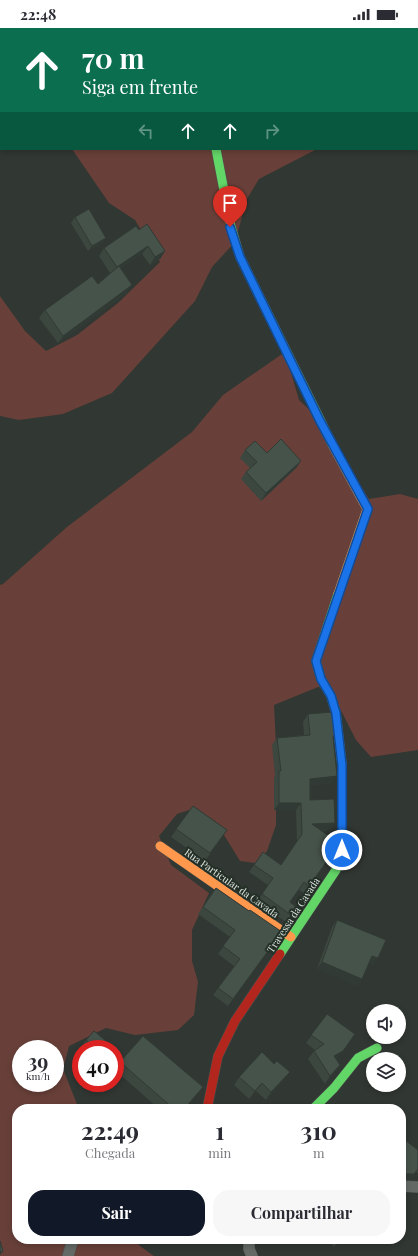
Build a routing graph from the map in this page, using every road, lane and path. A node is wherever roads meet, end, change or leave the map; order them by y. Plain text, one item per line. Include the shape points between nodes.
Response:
1 (216, 150) edge
2 (160, 846) dead end
3 (292, 938) junction
4 (377, 1048) dead end
5 (208, 1104) edge
6 (318, 1104) edge
7 (406, 1186) edge
8 (418, 1187) edge
9 (72, 1244) edge
10 (249, 1244) edge
11 (68, 1256) edge
12 (252, 1256) edge

1 - 3 street, Travessa da Cavada via 230,227 240,257 320,421 368,509 316,661 336,713 342,765 342,850 336,870
2 - 3 street, Rua Particular da Cavada
3 - 5 street, Travessa da Cavada via 235,1021 218,1056
4 - 6 street via 358,1058
7 - 8 street
9 - 11 street
10 - 12 street

